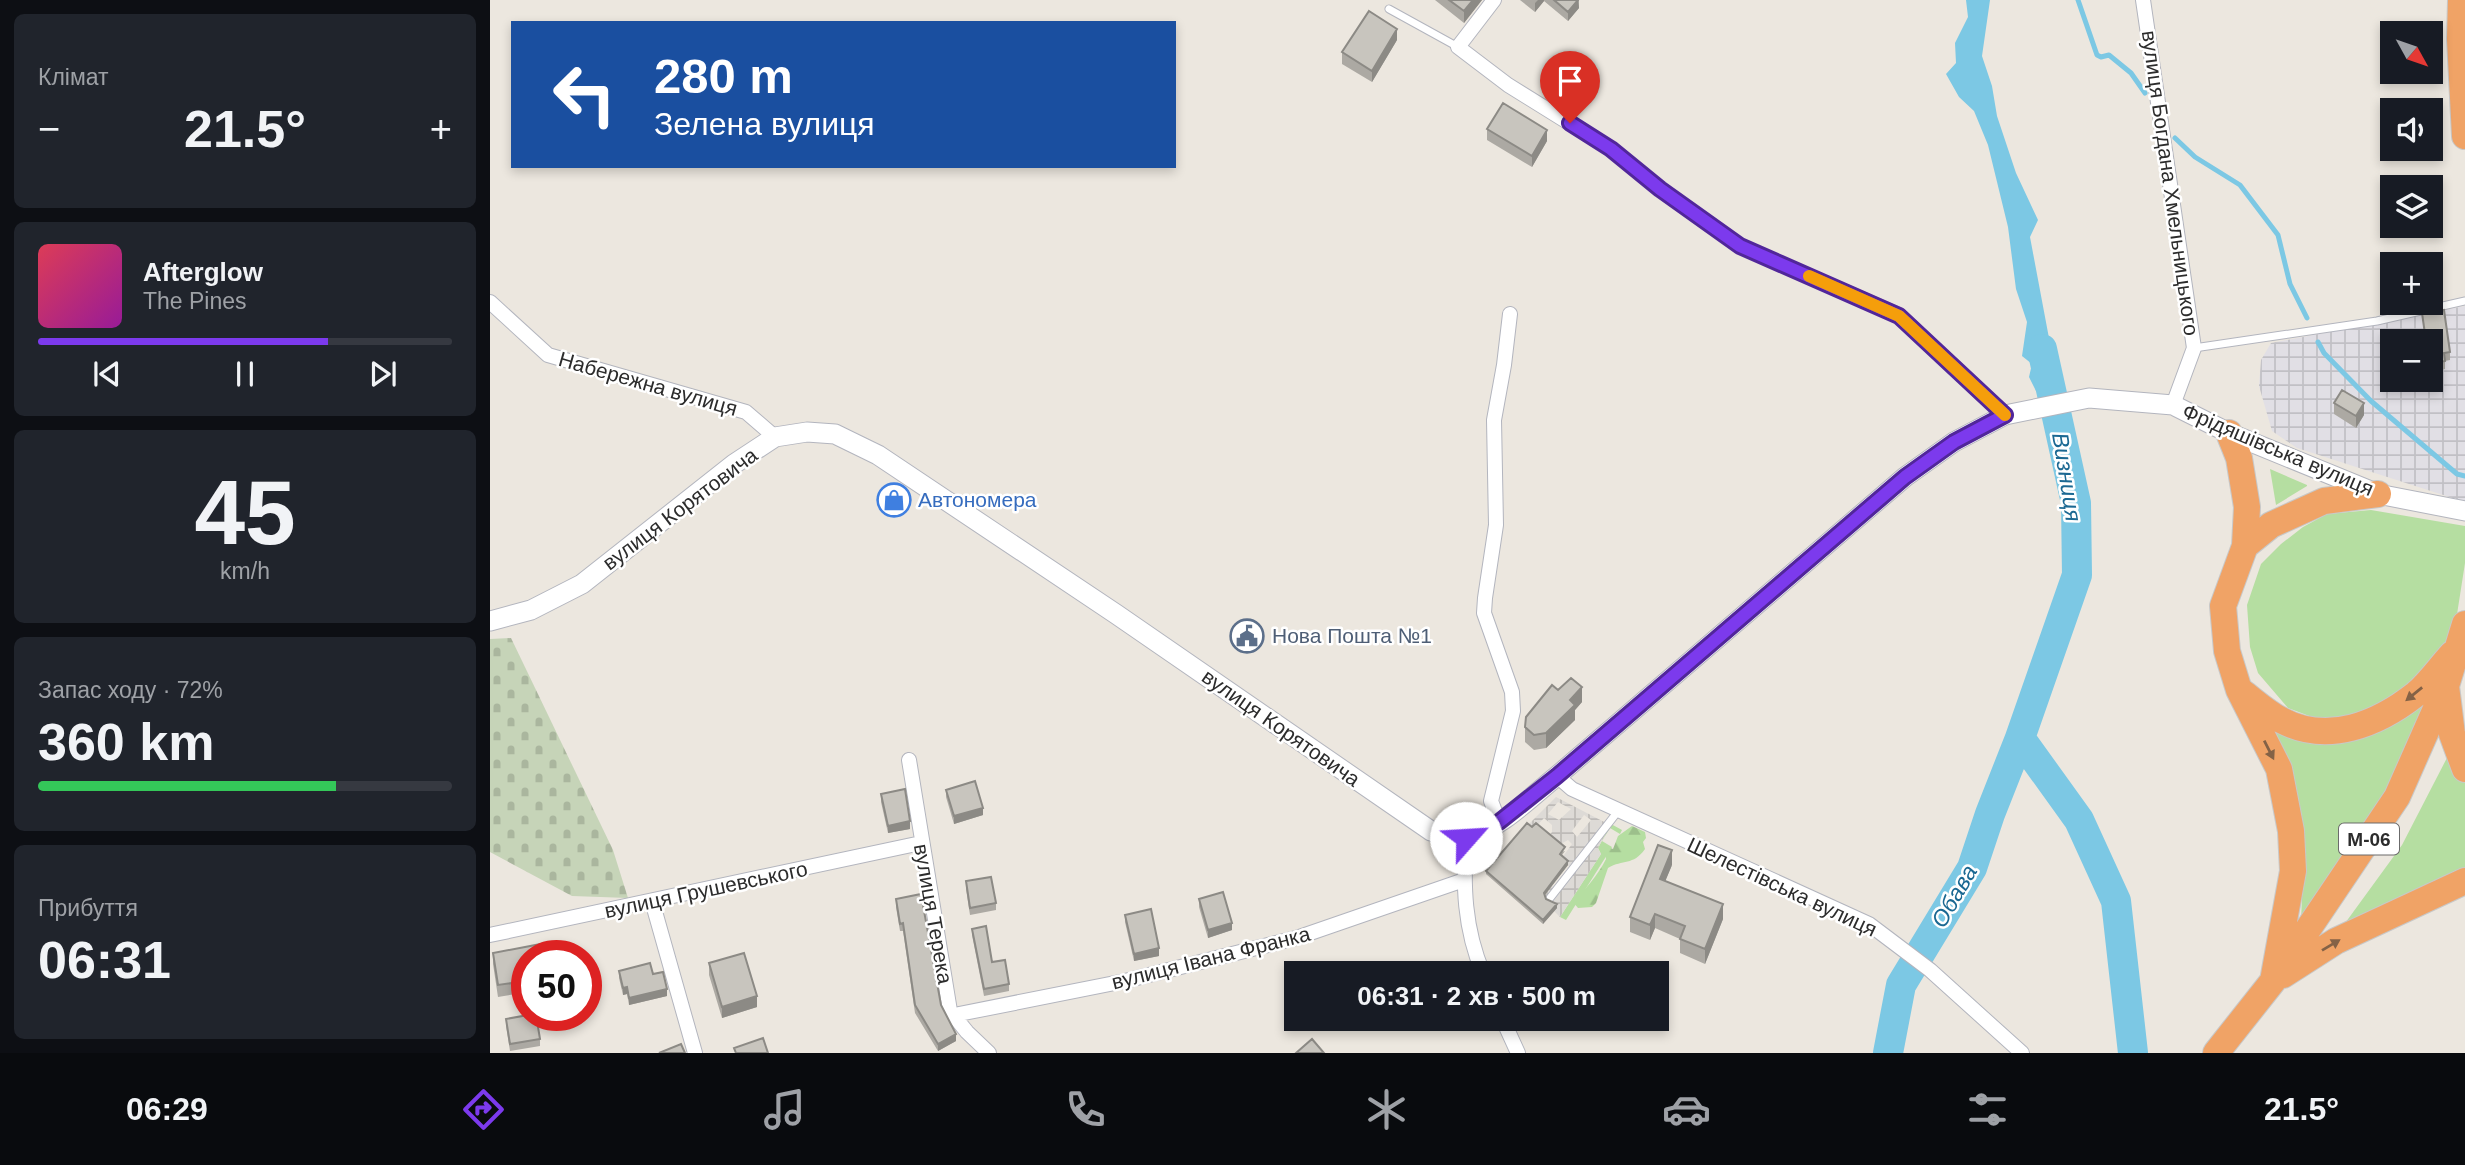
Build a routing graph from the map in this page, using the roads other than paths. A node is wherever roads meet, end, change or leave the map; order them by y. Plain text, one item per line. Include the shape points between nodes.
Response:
1 (1494, 0) edge
2 (2143, 0) edge
3 (2461, 0) edge
4 (1390, 9) dead end
5 (1458, 47) junction
6 (2465, 135) edge
7 (2465, 301) edge
8 (490, 302) edge
9 (1510, 314) dead end
10 (2194, 348) junction
11 (2173, 405) junction
12 (2005, 415) junction
13 (2229, 432) junction
14 (775, 437) junction
15 (2378, 494) junction
16 (2465, 511) edge
17 (2245, 546) junction
18 (490, 621) edge
19 (2463, 634) edge
20 (2446, 686) junction
21 (2239, 690) junction
22 (909, 760) dead end
23 (2465, 769) edge
24 (1557, 776) junction
25 (1619, 810) junction
26 (1499, 822) junction
27 (1466, 838) junction
28 (921, 844) junction
29 (1464, 880) junction
30 (2465, 881) edge
31 (1550, 898) edge
32 (652, 901) junction
33 (490, 935) edge
34 (1478, 961) edge
35 (2273, 981) junction
36 (954, 1015) junction
37 (1508, 1031) edge
38 (695, 1053) edge
39 (989, 1053) edge
40 (1518, 1053) edge
41 (2022, 1053) edge
42 (2216, 1053) edge

1 - 5 street
2 - 10 street, вулиця Богдана Хмельницького
3 - 6 highway
4 - 5 lane
5 - 12 street via 1508,85 1611,149 1740,246 1899,316
7 - 10 lane via 2377,320
8 - 14 street, Набережна вулиця via 548,355 746,412
9 - 26 street via 1494,420 1496,525 1484,605 1512,692 1513,711 1491,801
10 - 11 street, вулиця Богдана Хмельницького
11 - 12 main road, Фрідяшівська вулиця via 2089,398
11 - 13 main road, Фрідяшівська вулиця
12 - 24 main road via 1954,442 1905,477
13 - 15 main road, Фрідяшівська вулиця
13 - 17 highway via 2248,507
14 - 18 main road, вулиця Корятовича via 582,584 531,610
14 - 27 main road, вулиця Корятовича via 835,434 878,455 1431,831
15 - 16 main road, Фрідяшівська вулиця
15 - 17 highway via 2324,501 2271,525
17 - 21 highway via 2223,606 2227,650
19 - 20 highway, М-06
19 -> 21 highway via 2418,693 2357,727 2329,732 2304,729 2281,720
20 - 23 highway via 2452,734
20 - 35 highway, М-06 via 2398,797
21 -> 35 highway via 2278,769 2291,831 2293,871
22 - 28 street, вулиця Терека
24 - 25 street, Шелестівська вулиця via 1572,789
24 - 26 main road
25 - 31 lane
25 - 41 street, Шелестівська вулиця via 1869,924 1908,951
26 - 27 main road
27 - 29 street
28 - 32 street, вулиця Грушевського
28 - 36 street, вулиця Терека
29 - 34 street
29 - 36 street, вулиця Івана Франка via 1296,938 1125,981
35 -> 30 highway via 2336,941
32 - 33 street, вулиця Грушевського
32 - 38 street
35 - 42 highway, М-06
36 - 39 street, вулиця Терека
37 - 40 street

